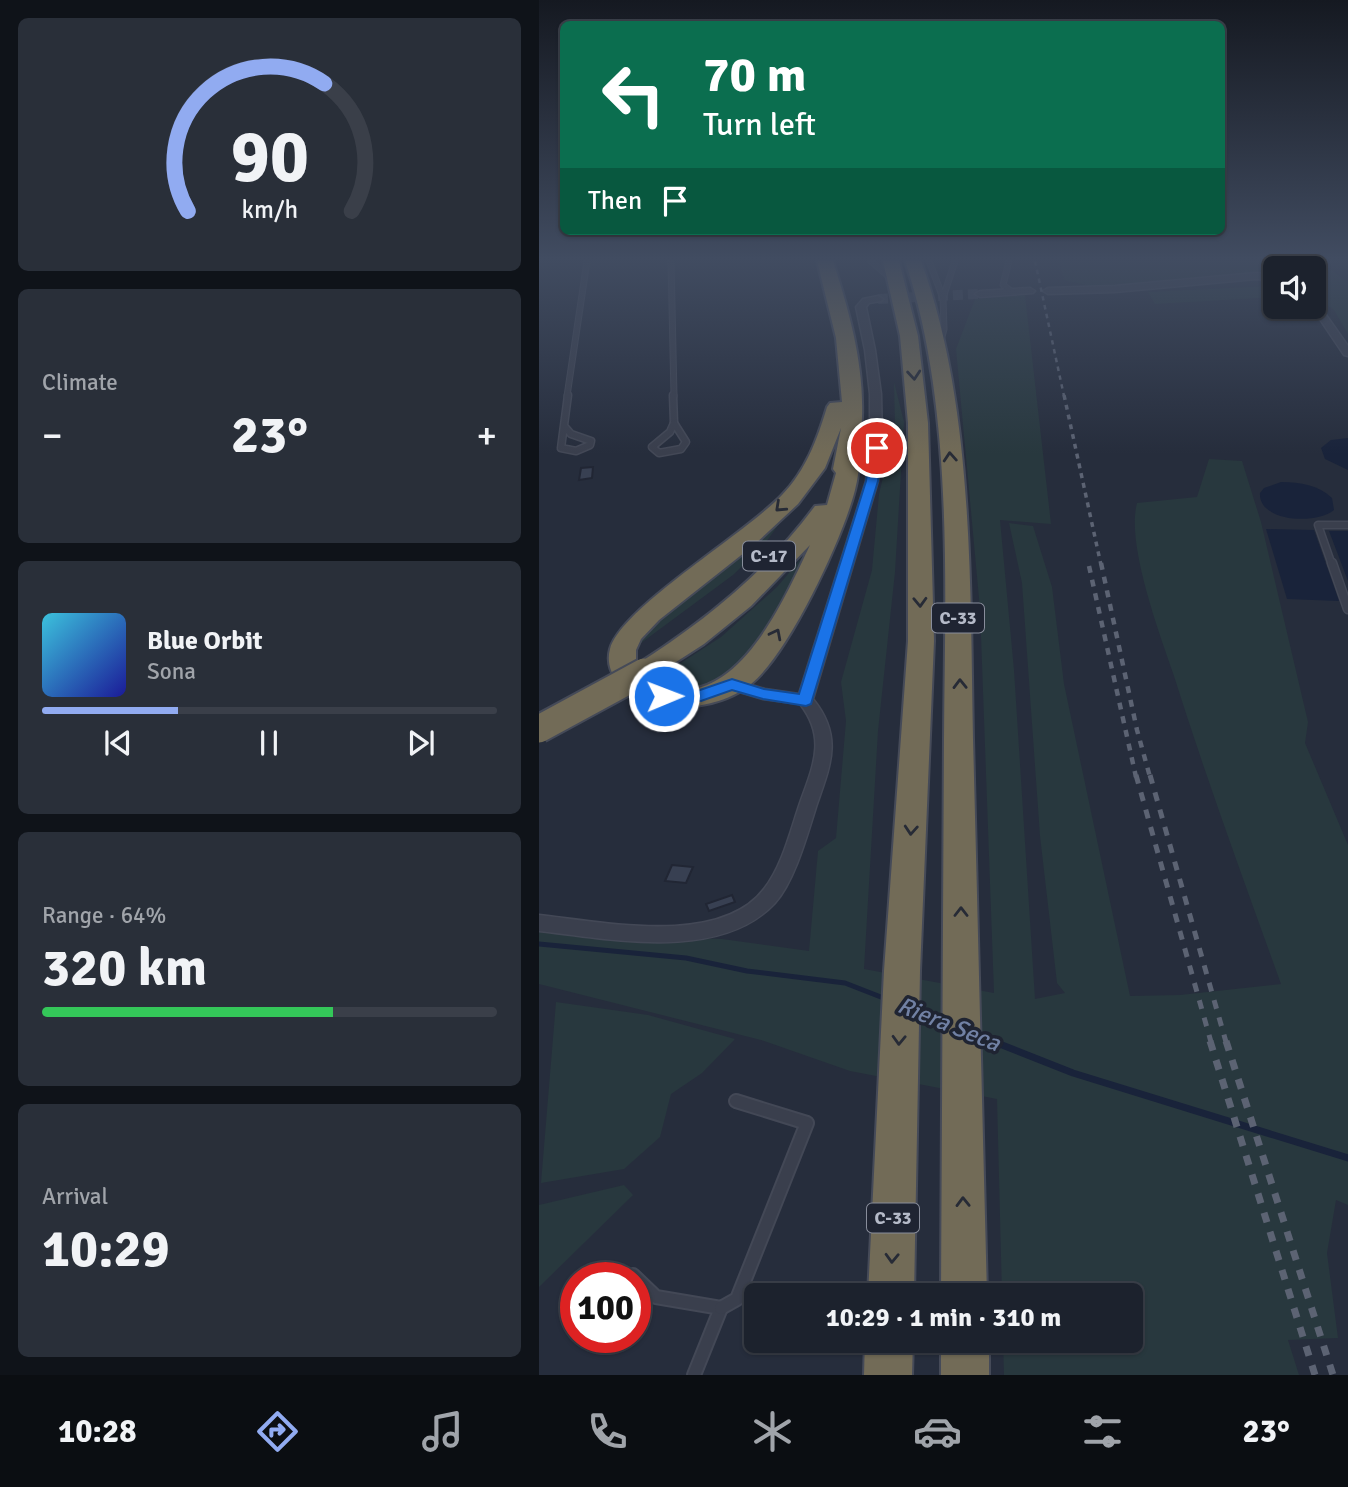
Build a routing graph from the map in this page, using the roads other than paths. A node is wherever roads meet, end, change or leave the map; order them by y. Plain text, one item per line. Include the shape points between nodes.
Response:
1 (578, 325) edge
2 (672, 325) edge
3 (829, 325) edge
4 (842, 325) edge
5 (865, 325) edge
6 (902, 325) edge
7 (931, 325) edge
8 (944, 325) edge
9 (1329, 325) edge
10 (937, 353) junction
11 (1348, 353) edge
12 (837, 407) junction
13 (674, 423) junction
14 (564, 426) junction
15 (849, 451) junction
16 (1348, 526) edge
17 (1348, 609) edge
18 (641, 666) junction
19 (732, 684) junction
20 (806, 700) junction
21 (539, 713) edge
22 (539, 729) edge
23 (539, 923) edge
24 (736, 1101) dead end
25 (891, 1283) edge
26 (964, 1283) edge
27 (651, 1292) edge
28 (721, 1308) junction
29 (889, 1353) edge
30 (965, 1353) edge
31 (694, 1375) edge
32 (888, 1375) edge
33 (965, 1375) edge

1 - 14 lane
2 - 13 lane
3 - 12 highway, C-17
4 - 15 highway, C-17 via 852,412
5 - 20 street via 876,400 872,481
6 -> 25 highway, C-33 via 912,360 918,423 921,640 902,971
7 - 10 highway, C-33
8 - 10 lane, C-33
9 - 11 street
26 -> 10 highway, C-33 via 957,561 946,401
12 - 18 highway, C-17 via 837,431 827,470 787,536 749,576
12 -> 19 highway via 816,463 799,489 638,626 622,650 629,677 653,694 688,697
13 - 13 lane via 652,447 659,453 681,449 685,442
14 - 14 lane via 561,448 576,452 590,445 591,441 571,434
15 - 18 highway, C-17 via 828,504 793,551 732,610
19 -> 15 highway via 770,647 844,491
16 - 17 lane via 1318,525
18 - 21 highway, C-17
18 - 22 highway, C-17, bridge
19 - 20 street
20 - 23 street via 824,725 823,761 771,895 754,911 720,928 694,933
24 - 28 lane via 807,1123 737,1299
27 - 28 lane via 656,1297
28 - 31 lane
29 - 32 highway
30 - 33 highway

